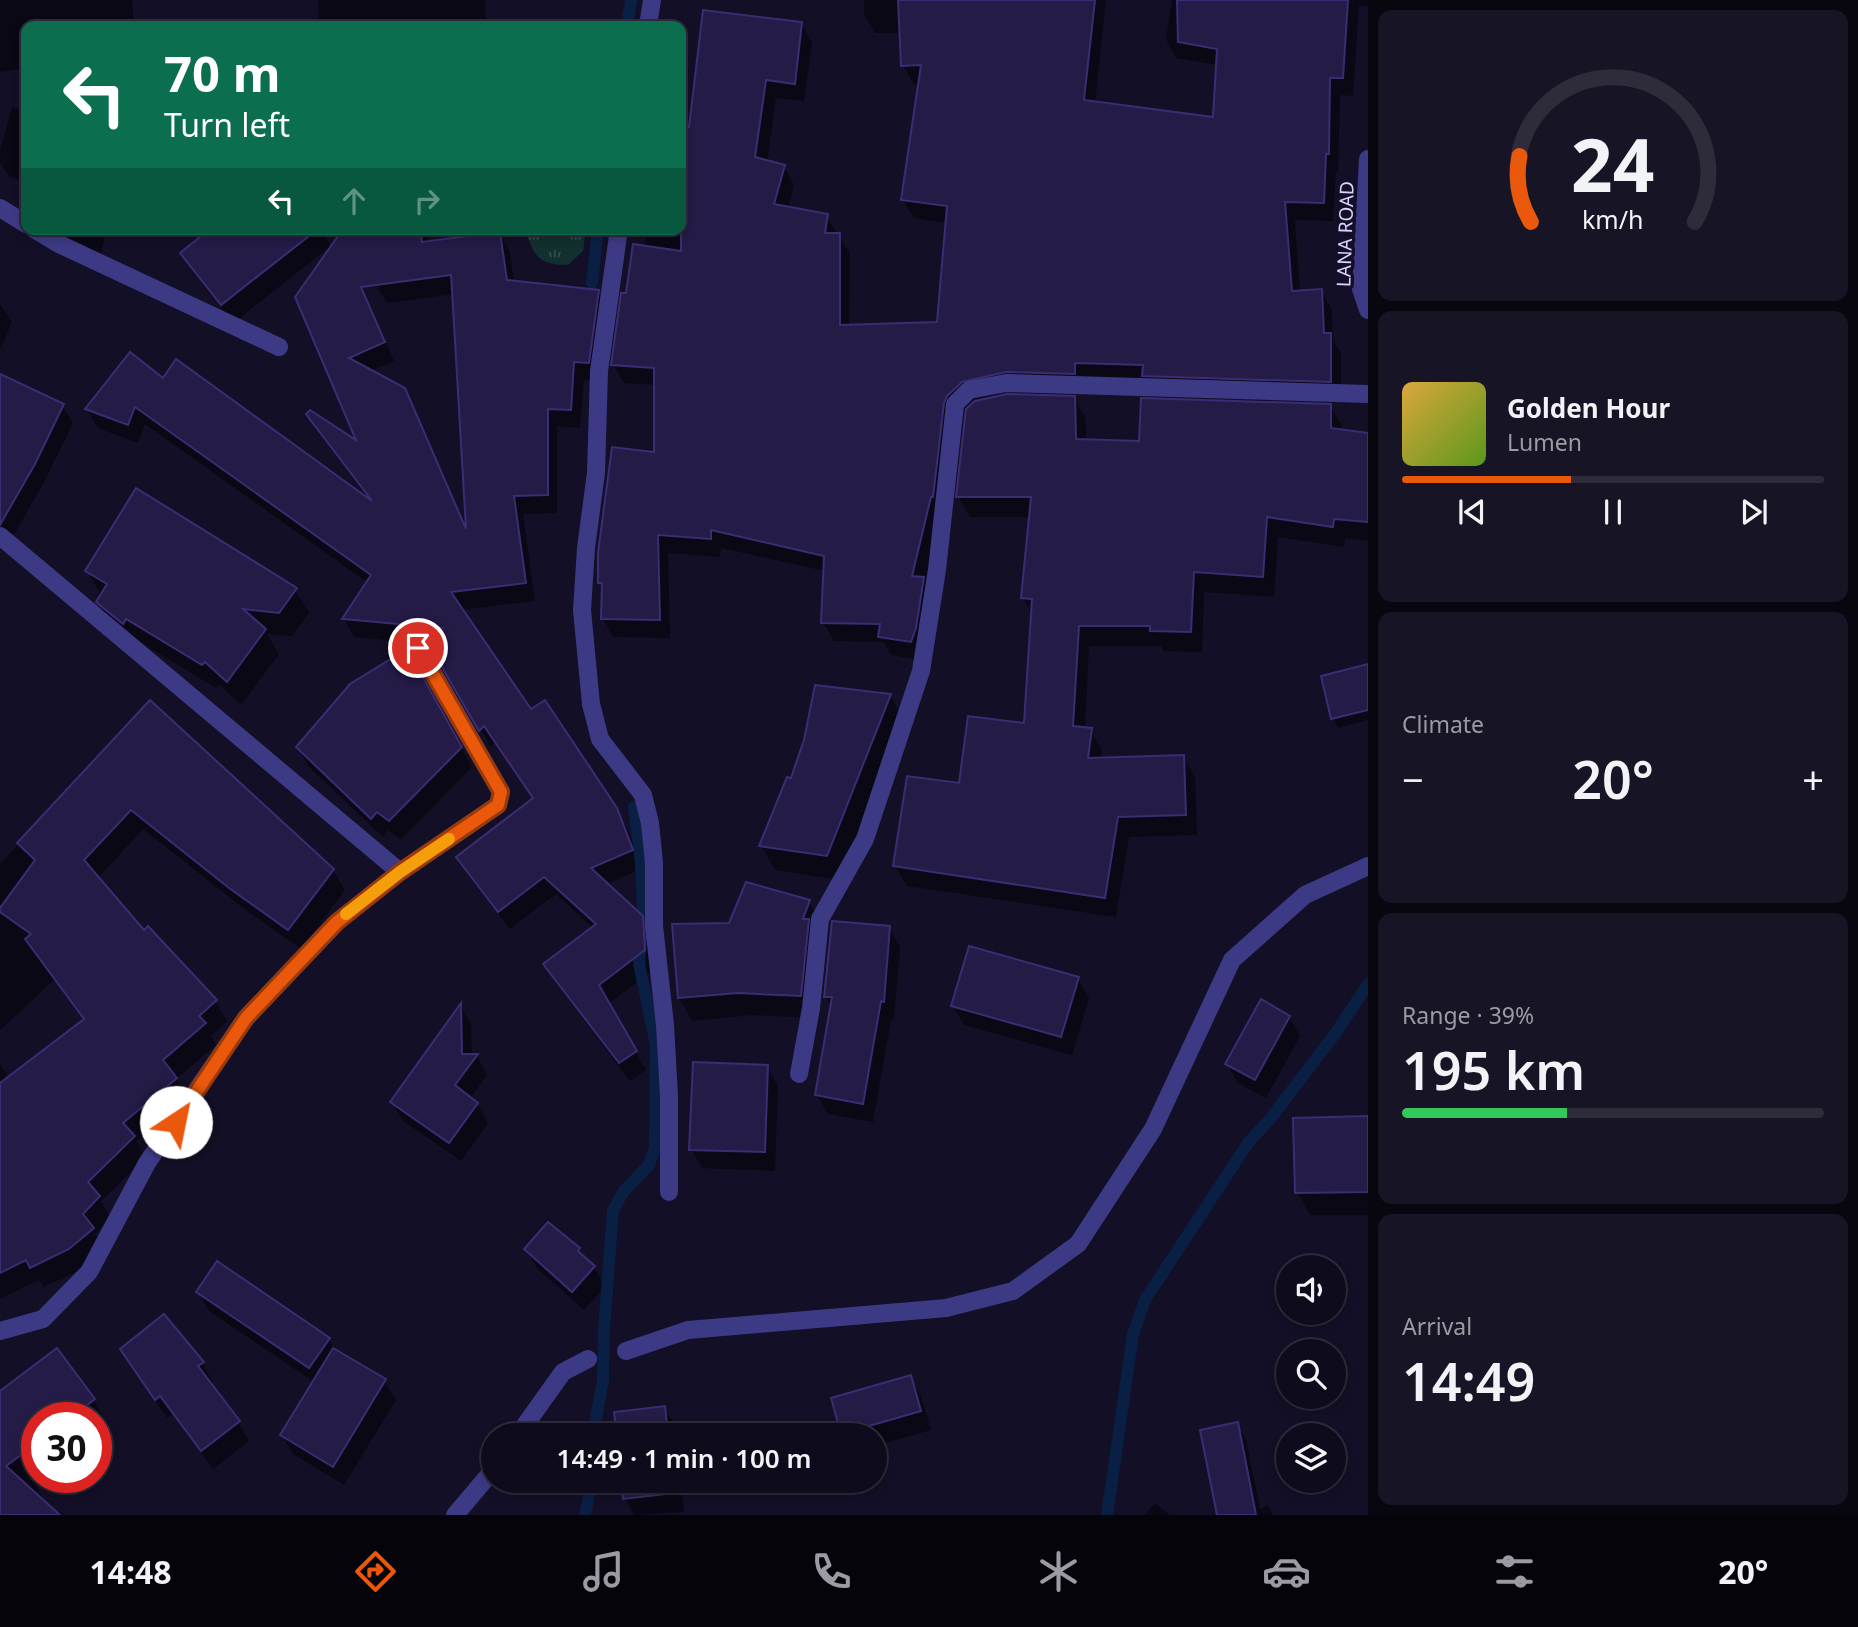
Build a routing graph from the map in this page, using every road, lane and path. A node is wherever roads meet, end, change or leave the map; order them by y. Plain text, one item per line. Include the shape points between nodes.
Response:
1 (652, 0) edge
2 (649, 21) edge
3 (1368, 159) edge
4 (0, 208) edge
5 (21, 221) edge
6 (44, 235) edge
7 (619, 235) edge
8 (1368, 310) edge
9 (279, 347) dead end
10 (1368, 394) edge
11 (0, 537) edge
12 (418, 648) dead end
13 (1368, 866) edge
14 (400, 872) junction
15 (799, 1074) dead end
16 (669, 1192) dead end
17 (0, 1331) edge
18 (626, 1351) dead end
19 (588, 1359) dead end
20 (527, 1423) edge
21 (481, 1484) edge
22 (455, 1515) edge

1 - 2 street
3 - 8 street, LANA ROAD via 1361,289
4 - 5 street
6 - 9 street
7 - 16 street via 599,371 596,473 582,610 591,704 600,739 643,795 650,824 669,1096
10 - 15 street via 1006,383 969,390 955,404 921,671 865,839 820,919
11 - 14 street
12 - 14 street via 501,792 498,805
13 - 18 street via 1305,895 1232,960 1153,1129 1078,1244 1013,1291 946,1308 688,1330
14 - 17 street via 337,922 246,1018 147,1163 89,1272 43,1319
19 - 20 street via 563,1372
21 - 22 street

